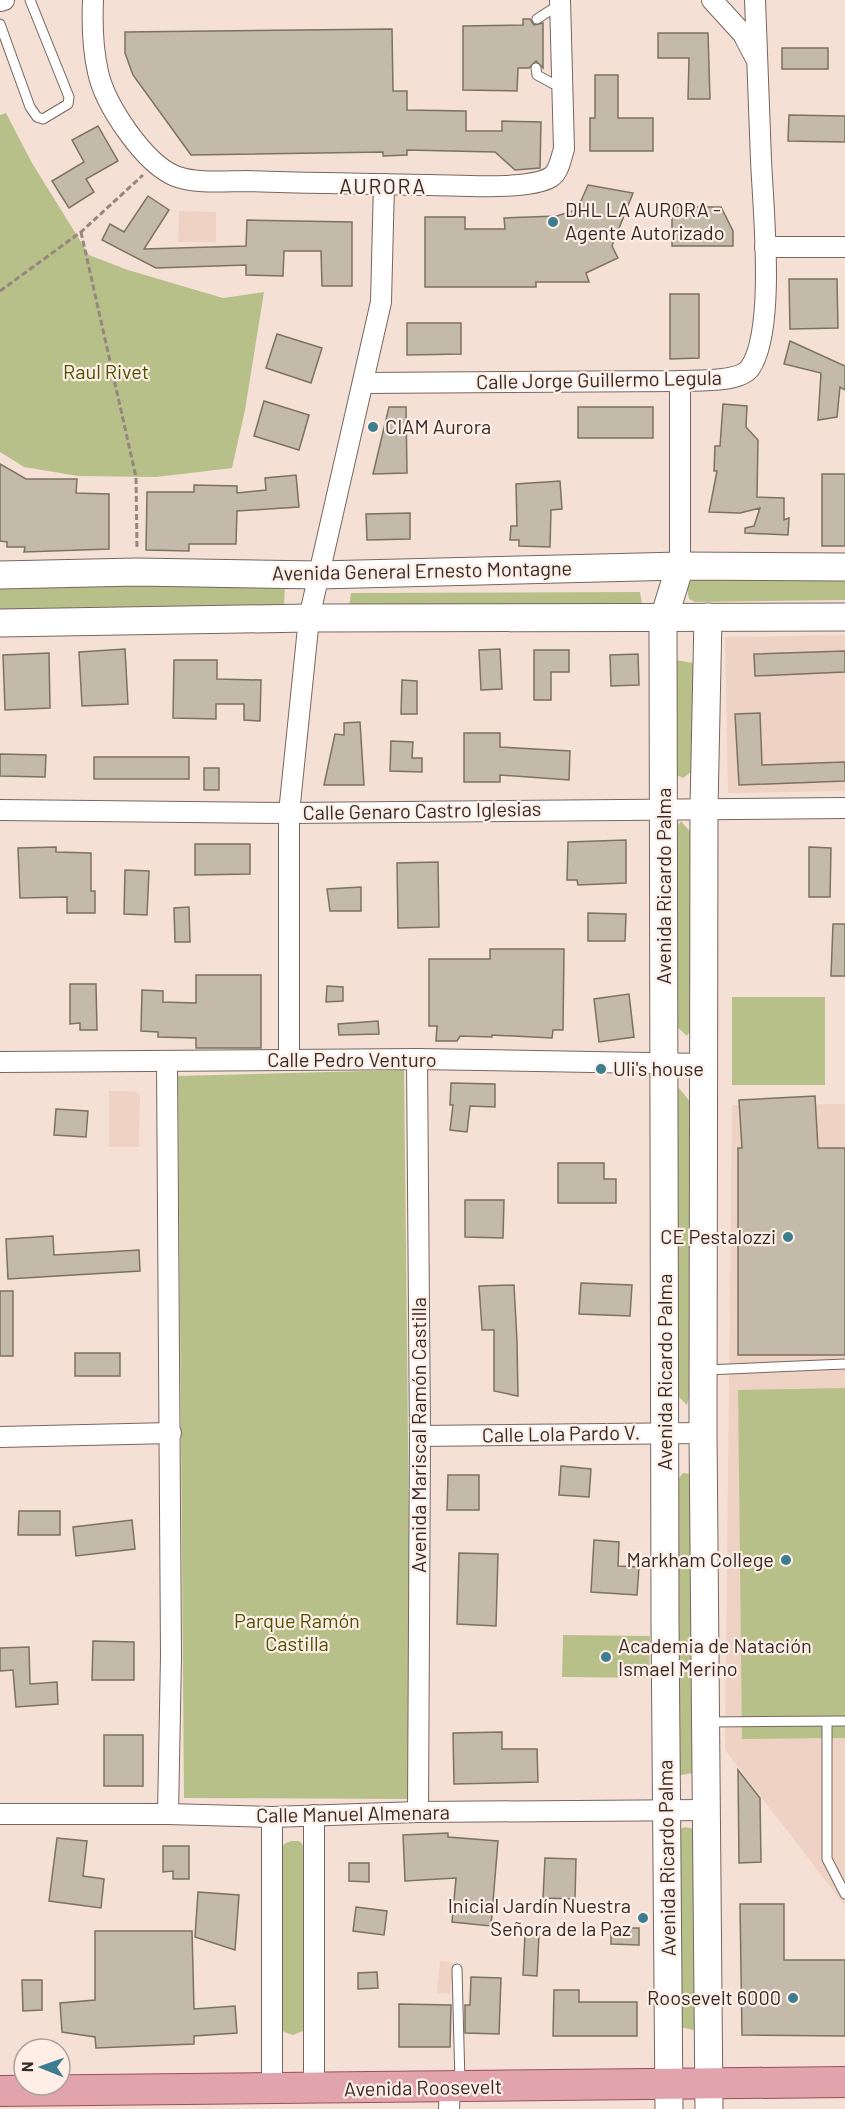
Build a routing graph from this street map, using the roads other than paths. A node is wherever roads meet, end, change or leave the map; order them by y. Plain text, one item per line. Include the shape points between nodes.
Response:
1 (30, 0) edge
2 (93, 0) edge
3 (712, 0) edge
4 (754, 0) edge
5 (560, 2) edge
6 (537, 19) dead end
7 (0, 24) edge
8 (757, 60) junction
9 (536, 68) dead end
10 (561, 88) junction
11 (384, 184) junction
12 (765, 247) junction
13 (845, 247) edge
14 (680, 381) junction
15 (364, 383) junction
16 (680, 566) junction
17 (845, 567) edge
18 (320, 574) junction
19 (0, 575) edge
20 (708, 616) junction
21 (845, 617) edge
22 (309, 618) junction
23 (664, 618) junction
24 (0, 623) edge
25 (663, 808) junction
26 (704, 808) junction
27 (845, 808) edge
28 (0, 810) edge
29 (289, 813) junction
30 (290, 1059) junction
31 (417, 1059) junction
32 (0, 1062) edge
33 (167, 1062) junction
34 (705, 1064) junction
35 (665, 1065) junction
36 (845, 1364) edge
37 (704, 1370) junction
38 (171, 1433) junction
39 (664, 1433) junction
40 (703, 1433) junction
41 (420, 1436) junction
42 (0, 1437) edge
43 (845, 1721) edge
44 (706, 1722) junction
45 (826, 1722) junction
46 (706, 1810) junction
47 (667, 1811) junction
48 (418, 1812) junction
49 (0, 1814) edge
50 (168, 1814) junction
51 (314, 1815) junction
52 (272, 1817) junction
53 (845, 1894) edge
54 (457, 1969) dead end
55 (845, 2082) edge
56 (272, 2090) junction
57 (314, 2090) junction
58 (0, 2091) edge
59 (453, 2095) edge
60 (669, 2096) edge
61 (709, 2096) edge
62 (162, 2100) edge

1 - 7 lane via 69,97 68,104 43,119 37,117
2 - 11 street via 98,74 120,119 156,164 176,177
3 - 8 street via 743,34
4 - 8 street, Calle Jorge Guillermo Legula
5 - 6 lane
5 - 10 street
8 - 12 street, Calle Jorge Guillermo Legula
9 - 10 lane via 537,75
10 - 11 street via 564,149 553,177 534,184
11 - 15 street via 382,294
12 - 13 street
12 - 14 street, Calle Jorge Guillermo Legula via 764,311 758,351 748,370 729,379
14 - 15 street, Calle Jorge Guillermo Legula
14 - 16 street
15 - 18 street
16 - 17 main road, Avenida General Ernesto Montagne
16 - 18 main road, Avenida General Ernesto Montagne
16 - 23 main road, Avenida Ricardo Palma
18 - 19 main road, Avenida General Ernesto Montagne
18 - 22 street
20 - 21 main road
20 - 23 main road
20 - 26 main road, Avenida Ricardo Palma
22 - 23 main road
22 - 24 main road
22 - 29 street
23 - 25 main road, Avenida Ricardo Palma
25 - 26 street, Calle Genaro Castro Iglesias
25 - 29 street, Calle Genaro Castro Iglesias
25 - 35 main road, Avenida Ricardo Palma
26 - 27 street, Calle Genaro Castro Iglesias
26 - 34 main road, Avenida Ricardo Palma
28 - 29 street, Calle Genaro Castro Iglesias
29 - 30 street
30 - 31 street, Calle Pedro Venturo
30 - 33 street, Calle Pedro Venturo
31 - 35 street, Calle Pedro Venturo
31 - 41 street, Avenida Mariscal Ramón Castilla
32 - 33 street, Calle Pedro Venturo
33 - 38 street
34 - 35 street, Calle Pedro Venturo
34 - 37 main road, Avenida Ricardo Palma
35 - 39 main road, Avenida Ricardo Palma
36 - 37 lane
37 - 40 main road, Avenida Ricardo Palma
38 - 42 street
38 - 50 street
39 - 40 street, Calle Lola Pardo V.
39 - 41 street, Calle Lola Pardo V.
39 - 47 main road, Avenida Ricardo Palma
40 - 44 main road, Avenida Ricardo Palma
41 - 48 street, Avenida Mariscal Ramón Castilla
43 - 45 lane
44 - 45 lane
44 - 46 main road, Avenida Ricardo Palma
45 - 53 lane via 827,1859
46 - 47 street, Calle Manuel Almenara
46 - 61 main road, Avenida Ricardo Palma
47 - 48 street, Calle Manuel Almenara
47 - 60 main road, Avenida Ricardo Palma
48 - 51 street, Calle Manuel Almenara
49 - 50 street, Calle Manuel Almenara
50 - 52 street, Calle Manuel Almenara
51 - 52 street, Calle Manuel Almenara
51 - 57 street
52 - 56 street
54 - 59 lane
55 - 61 main road, Avenida Roosevelt
56 - 57 main road, Avenida Roosevelt
56 - 62 main road, Avenida Roosevelt
57 - 59 main road, Avenida Roosevelt
58 - 62 main road, Avenida Roosevelt
59 - 60 main road, Avenida Roosevelt
60 - 61 main road, Avenida Roosevelt

